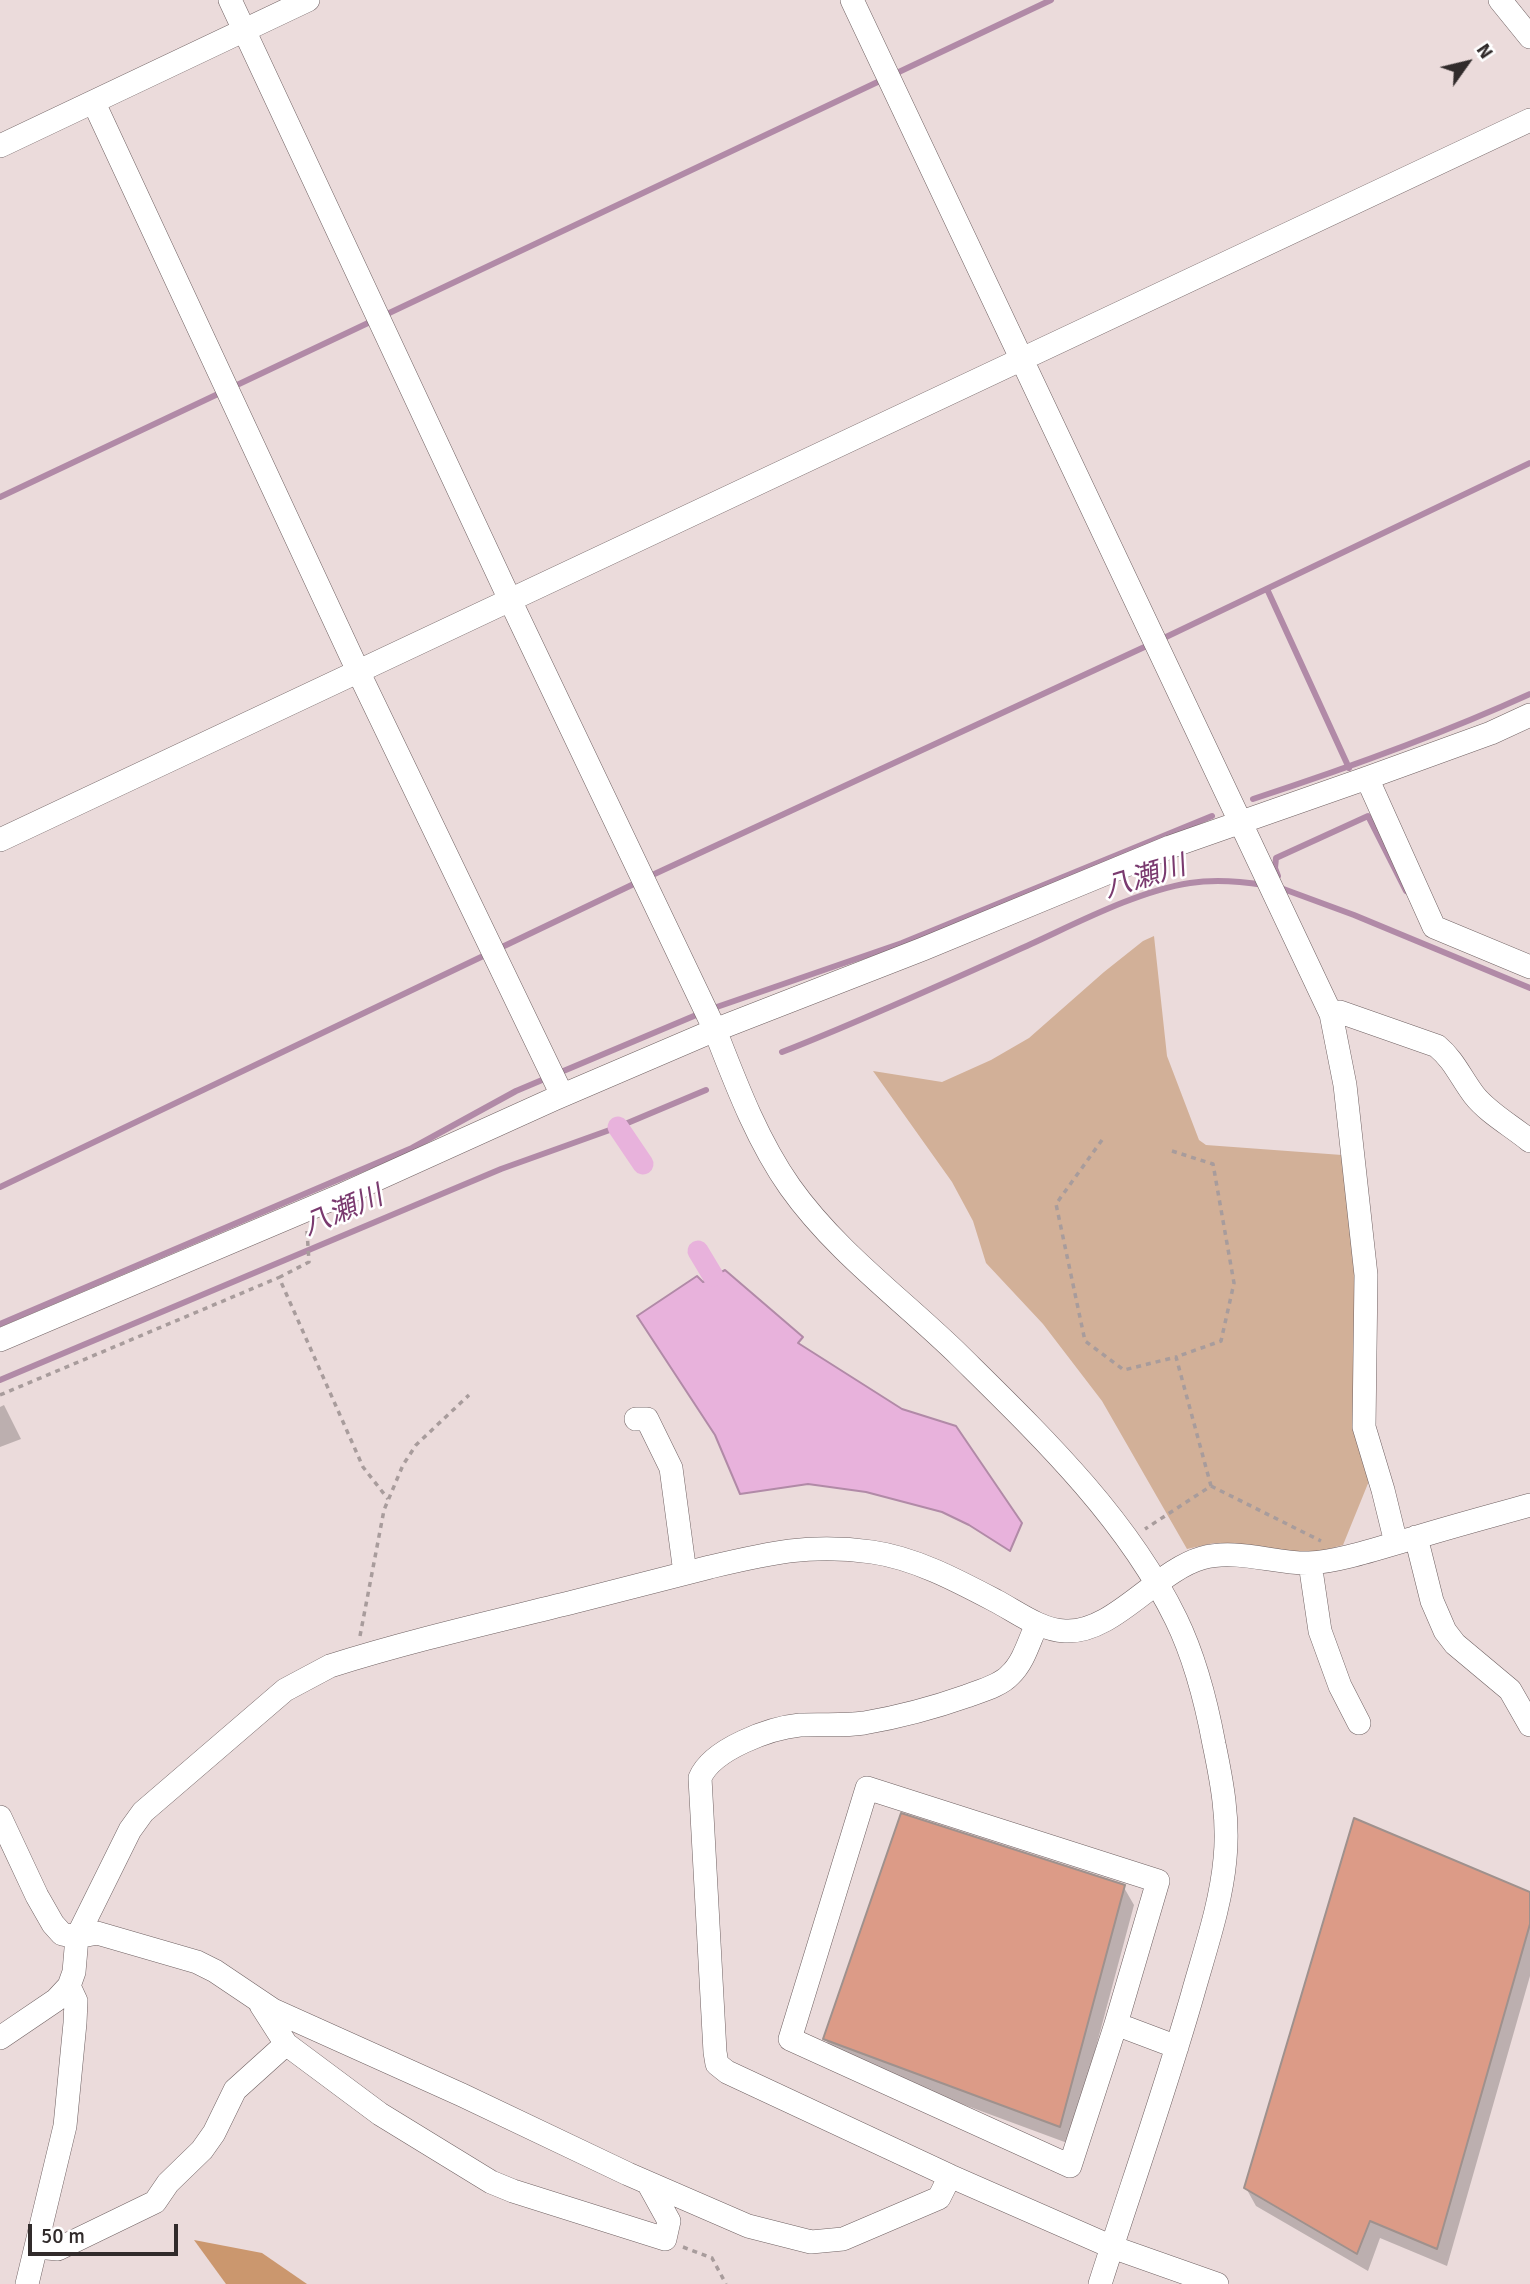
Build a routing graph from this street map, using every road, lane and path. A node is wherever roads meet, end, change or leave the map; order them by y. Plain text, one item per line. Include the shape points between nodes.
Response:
1 (230, 0) edge
2 (308, 0) edge
3 (852, 0) edge
4 (1500, 0) edge
5 (244, 30) junction
6 (1530, 37) edge
7 (94, 103) junction
8 (1530, 120) edge
9 (0, 145) edge
10 (1023, 359) junction
11 (510, 600) junction
12 (358, 671) junction
13 (1530, 715) edge
14 (1367, 778) junction
15 (1239, 821) junction
16 (0, 840) edge
17 (1530, 967) edge
18 (1331, 1014) junction
19 (715, 1030) junction
20 (562, 1095) junction
21 (1102, 1140) dead end
22 (1530, 1141) edge
23 (1172, 1152) dead end
24 (306, 1229) dead end
25 (280, 1276) junction
26 (0, 1340) edge
27 (1176, 1357) junction
28 (0, 1395) edge
29 (469, 1395) dead end
30 (636, 1419) dead end
31 (1211, 1486) junction
32 (388, 1499) junction
33 (1530, 1505) edge
34 (1143, 1530) dead end
35 (1406, 1540) junction
36 (1320, 1561) junction
37 (685, 1573) junction
38 (1156, 1582) junction
39 (1037, 1624) junction
40 (361, 1656) junction
41 (1359, 1723) dead end
42 (1530, 1725) edge
43 (0, 1816) edge
44 (77, 1937) junction
45 (69, 1986) junction
46 (260, 2003) junction
47 (1116, 2024) junction
48 (0, 2038) edge
49 (286, 2044) junction
50 (1177, 2047) junction
51 (950, 2176) junction
52 (648, 2183) junction
53 (664, 2239) junction
54 (36, 2247) junction
55 (1112, 2247) junction
56 (27, 2284) edge
57 (726, 2284) edge
58 (1100, 2284) edge
59 (1217, 2284) edge

1 - 5 street
2 - 5 street
3 - 10 street
4 - 6 street
5 - 7 street
5 - 11 street
7 - 9 street
7 - 12 street
8 - 10 street
10 - 11 street
10 - 15 street
11 - 12 street
11 - 19 street
12 - 16 street
12 - 20 street
13 - 14 street
14 - 15 street
14 - 17 street via 1434,927
15 - 18 street
15 - 19 street
18 - 22 street via 1340,1012 1437,1046 1483,1106
18 - 35 street via 1345,1085 1366,1275 1364,1427 1383,1490
19 - 20 street
19 - 38 street via 755,1125 791,1189 838,1242 1033,1429 1083,1485
20 - 26 street via 345,1195
21 - 27 path via 1056,1204 1085,1341 1124,1370
23 - 27 path via 1213,1164 1234,1283 1221,1341
24 - 25 path via 309,1262
25 - 28 path
25 - 32 path via 363,1467
27 - 31 path
29 - 32 path via 416,1445
30 - 37 street via 647,1419 671,1468
31 - 34 path
31 - 36 path via 1329,1544
32 - 40 path via 360,1628
33 - 35 street
35 - 36 street
35 - 42 street via 1446,1631 1510,1690
36 - 38 street via 1207,1556
36 - 41 street via 1320,1631
37 - 39 street via 781,1550 831,1547 878,1552 977,1591
37 - 40 street
38 - 39 street via 1131,1605 1088,1627 1066,1632
38 - 50 street via 1195,1664 1225,1797 1225,1859 1211,1929
39 - 51 street via 1019,1664 1008,1678 993,1685 895,1718 774,1731 716,1757 700,1778 717,2064
40 - 44 street via 330,1666 285,1690 143,1812
43 - 44 street via 53,1924 62,1934
44 - 45 street
44 - 46 street via 97,1933 197,1962
45 - 48 street
45 - 54 street via 76,2012 65,2126
46 - 49 street
46 - 52 street
47 - 47 street via 1158,1881 867,1788 790,2039 1070,2166
47 - 50 street
49 - 53 street via 380,2114 491,2182
49 - 54 street via 235,2090 202,2150 155,2202 58,2249
50 - 55 street
51 - 52 street via 939,2198 843,2239 825,2242 748,2226
51 - 55 street
52 - 53 street via 669,2221
53 - 57 path via 712,2258
54 - 56 street
55 - 58 street
55 - 59 street

